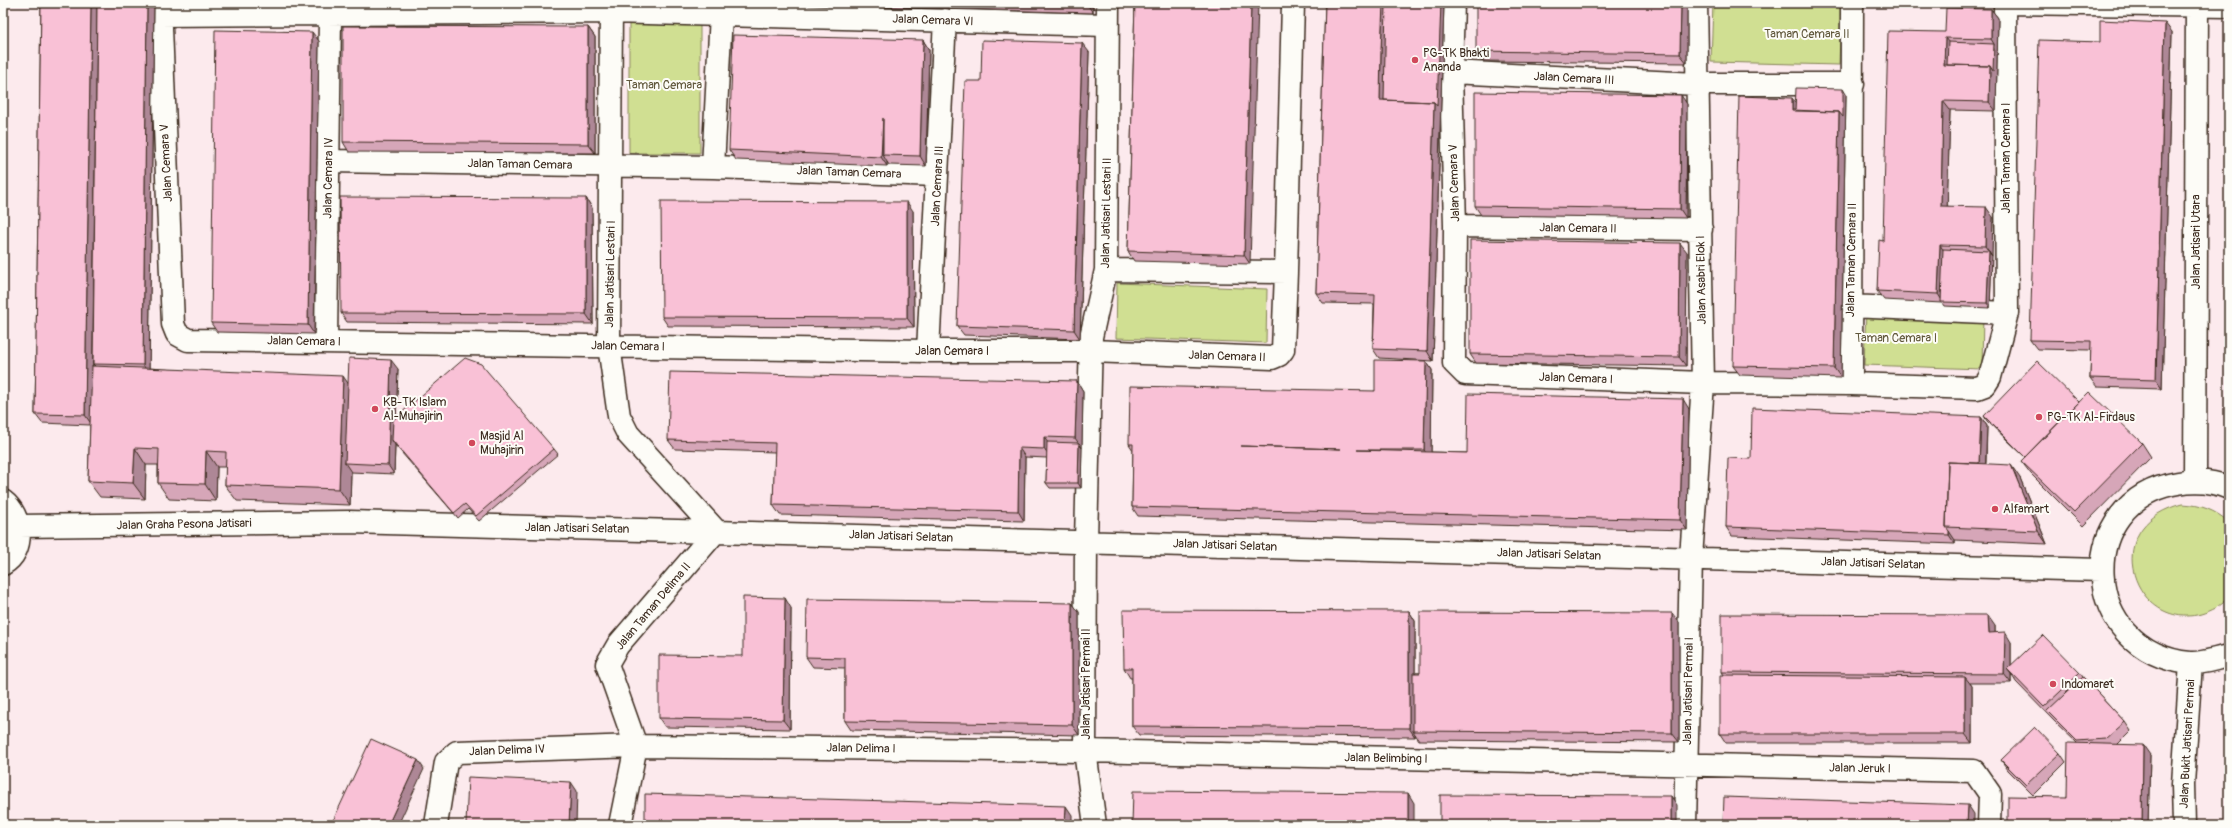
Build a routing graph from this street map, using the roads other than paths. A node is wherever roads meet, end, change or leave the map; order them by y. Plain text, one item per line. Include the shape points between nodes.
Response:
1 (1108, 3) edge
2 (1293, 3) edge
3 (1453, 3) edge
4 (1696, 3) edge
5 (1852, 3) edge
6 (2005, 3) edge
7 (2198, 4) edge
8 (2229, 6) edge
9 (611, 8) edge
10 (159, 9) edge
11 (721, 14) junction
12 (330, 16) junction
13 (945, 20) junction
14 (1107, 25) junction
15 (1451, 72) junction
16 (1697, 84) junction
17 (1853, 84) junction
18 (328, 161) junction
19 (611, 166) junction
20 (712, 167) junction
21 (937, 175) junction
22 (1455, 226) junction
23 (1701, 229) junction
24 (1106, 270) junction
25 (1286, 272) junction
26 (1850, 306) junction
27 (2006, 313) junction
28 (173, 324) joint
29 (326, 341) junction
30 (609, 346) junction
31 (928, 351) junction
32 (1091, 351) junction
33 (1454, 363) joint
34 (1702, 383) junction
35 (1851, 384) junction
36 (2195, 480) junction
37 (2229, 488) edge
38 (3, 501) edge
39 (349, 522) joint
40 (19, 526) junction
41 (716, 532) junction
42 (1086, 542) junction
43 (1691, 558) junction
44 (3, 564) edge
45 (2101, 570) junction
46 (2229, 656) edge
47 (2191, 663) junction
48 (636, 746) junction
49 (1085, 751) junction
50 (1687, 764) junction
51 (436, 825) edge
52 (620, 825) edge
53 (1095, 825) edge
54 (1686, 825) edge
55 (1989, 825) edge
56 (2184, 825) edge

1 - 14 street, Jalan Jatisari Lestari II
2 - 25 street, Jalan Cemara II
3 - 15 street, Jalan Cemara V
4 - 16 street, Jalan Asabri Elok I
5 - 17 street, Jalan Taman Cemara II
6 - 7 street
6 - 27 street, Jalan Taman Cemara I
7 - 8 street
7 - 36 street, Jalan Jatisari Utara
9 - 11 street, Jalan Cemara VI
9 - 12 street, Jalan Cemara VI
9 - 19 street, Jalan Jatisari Lestari I
10 - 12 street, Jalan Cemara VI
10 - 28 street, Jalan Cemara V
11 - 13 street, Jalan Cemara VI
11 - 20 street
12 - 18 street, Jalan Cemara IV
13 - 14 street, Jalan Cemara VI
13 - 21 street, Jalan Cemara III
14 - 24 street, Jalan Jatisari Lestari II
15 - 16 street, Jalan Cemara III
15 - 22 street, Jalan Cemara V
16 - 17 street
16 - 23 street, Jalan Asabri Elok I
17 - 26 street, Jalan Taman Cemara II
18 - 19 street, Jalan Taman Cemara
18 - 29 street, Jalan Cemara IV
19 - 20 street, Jalan Taman Cemara
19 - 30 street, Jalan Jatisari Lestari I
20 - 21 street, Jalan Taman Cemara
21 - 31 street, Jalan Cemara III
22 - 23 street, Jalan Cemara II
22 - 33 street, Jalan Cemara V
23 - 34 street, Jalan Asabri Elok I
24 - 25 street
24 - 32 street, Jalan Jatisari Lestari II via 1091,338
25 - 32 street, Jalan Cemara II via 1283,350 1272,358
26 - 27 street
26 - 35 street, Jalan Taman Cemara II
27 - 35 street, Jalan Taman Cemara I via 1990,377 1985,385 1976,388
28 - 29 street, Jalan Cemara I via 177,334 188,340
29 - 30 street, Jalan Cemara I
30 - 31 street, Jalan Cemara I
30 - 41 street, Jalan Jatisari Lestari I via 619,416 628,434
31 - 32 street, Jalan Cemara I
32 - 42 street, Jalan Jatisari Lestari II
33 - 34 street, Jalan Cemara I via 1465,374
34 - 35 street
34 - 43 street, Jalan Asabri Elok I
36 - 37 street, Jalan Bukit Jatisari Permai
36 - 45 street, Jalan Bukit Jatisari Permai via 2160,486 2129,506 2109,535
38 - 40 street via 14,513
39 - 40 street, Jalan Graha Pesona Jatisari
39 - 41 street, Jalan Jatisari Selatan
40 - 44 street via 19,539 14,552
41 - 42 street, Jalan Jatisari Selatan
41 - 48 street, Jalan Taman Delima II via 618,645 607,664
42 - 43 street, Jalan Jatisari Selatan
42 - 49 street, Jalan Jatisari Permai II
43 - 45 street, Jalan Jatisari Selatan
43 - 50 street, Jalan Jatisari Permai I
45 - 47 street, Jalan Bukit Jatisari Permai via 2108,605 2127,635 2156,655
46 - 47 street, Jalan Bukit Jatisari Permai
47 - 56 street, Jalan Bukit Jatisari Permai via 2183,784
48 - 49 street, Jalan Delima I
48 - 51 street, Jalan Delima IV via 457,752 446,762
48 - 52 street
49 - 50 street, Jalan Belimbing I
49 - 53 street, Jalan Jatisari Permai II
50 - 54 street, Jalan Jatisari Permai I
50 - 55 street, Jalan Jeruk I via 1974,771 1990,794

